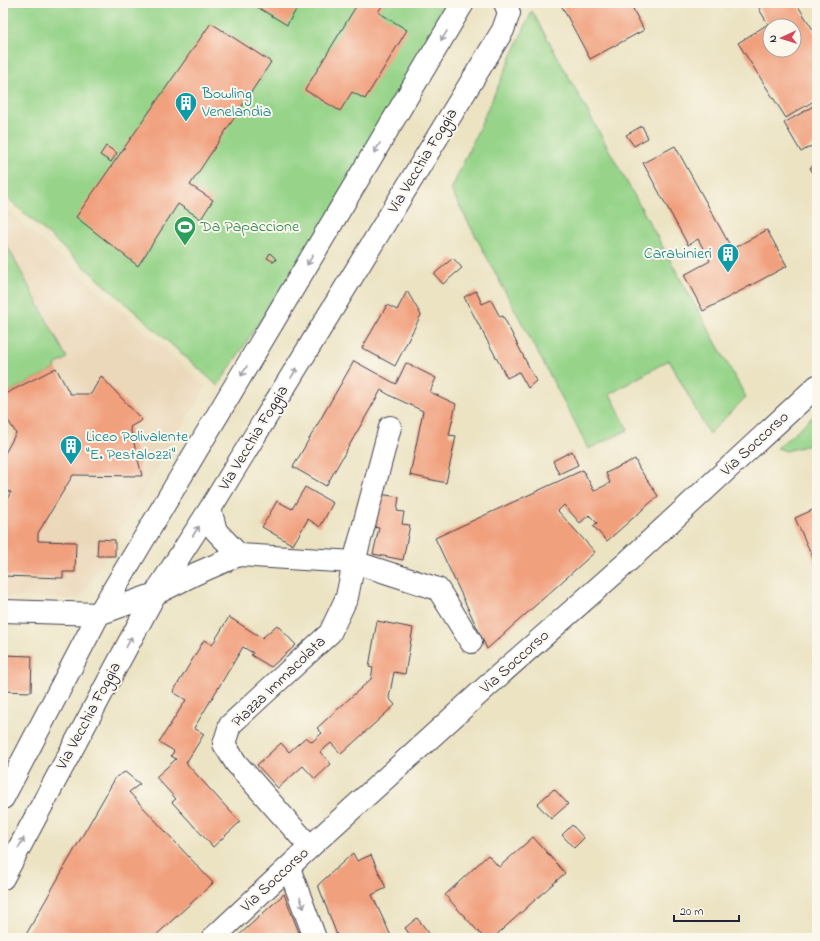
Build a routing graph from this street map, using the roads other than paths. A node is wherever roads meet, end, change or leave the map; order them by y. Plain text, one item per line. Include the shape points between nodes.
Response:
1 (464, 3) edge
2 (505, 3) edge
3 (817, 386) edge
4 (390, 427) dead end
5 (210, 509) junction
6 (239, 555) junction
7 (354, 562) junction
8 (154, 594) junction
9 (3, 611) edge
10 (99, 614) junction
11 (471, 642) dead end
12 (3, 798) edge
13 (310, 847) junction
14 (289, 868) junction
15 (3, 878) edge
16 (213, 938) edge
17 (315, 938) edge

1 -> 10 street
5 -> 2 street, Via Vecchia Foggia via 503,30 509,13
3 - 13 street, Via Soccorso via 625,564
4 - 7 street, Piazza Immacolata
5 - 6 street via 216,531
8 -> 5 street, Via Vecchia Foggia
6 - 7 street
6 - 8 street
7 - 11 street via 438,589
7 - 13 street, Piazza Immacolata via 347,597 330,633 230,725 224,744 236,763
8 - 10 street
15 -> 8 street, Via Vecchia Foggia
9 - 10 street
10 - 12 street
13 - 14 street, Via Soccorso
14 - 16 street, Via Soccorso
14 -> 17 street

